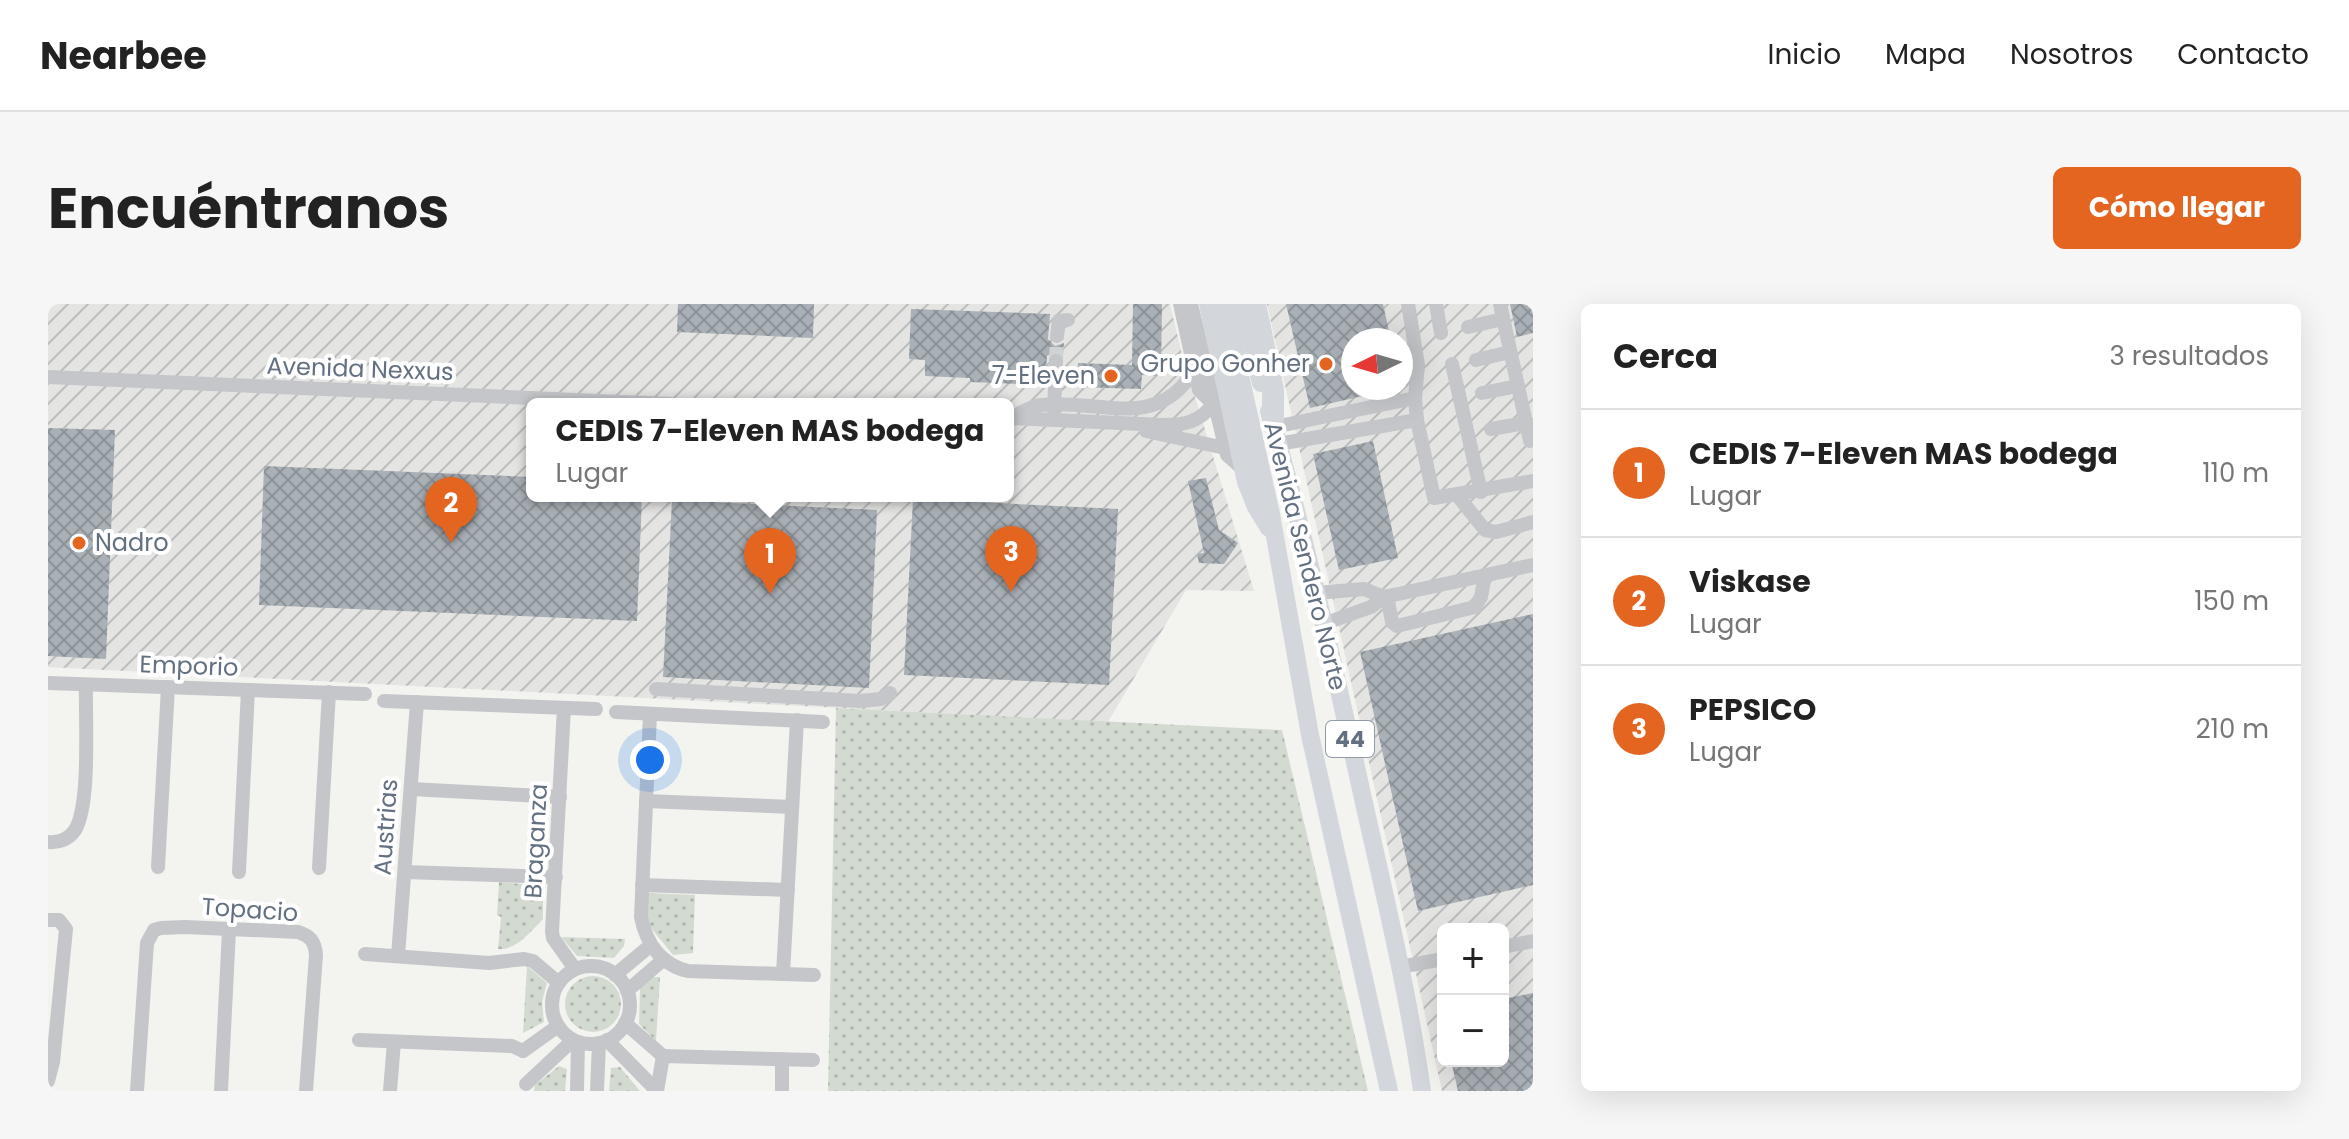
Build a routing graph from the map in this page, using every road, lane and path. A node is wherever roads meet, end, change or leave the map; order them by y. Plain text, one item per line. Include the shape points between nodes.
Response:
1 (1180, 304) edge
2 (1191, 304) edge
3 (1208, 304) edge
4 (1224, 304) edge
5 (1241, 304) edge
6 (1255, 304) edge
7 (1500, 304) edge
8 (1437, 306) edge
9 (1409, 310) edge
10 (1503, 319) junction
11 (1068, 320) dead end
12 (1468, 327) dead end
13 (1441, 333) dead end
14 (1057, 336) tunnel mouth
15 (1243, 346) junction
16 (1510, 352) junction
17 (1476, 360) dead end
18 (1056, 361) tunnel mouth
19 (1452, 364) dead end
20 (1194, 370) junction
21 (48, 377) edge
22 (1518, 386) junction
23 (1482, 393) dead end
24 (532, 398) edge
25 (1415, 398) junction
26 (1213, 404) junction
27 (1054, 413) junction
28 (1014, 417) edge
29 (1417, 420) junction
30 (1106, 422) junction
31 (1526, 423) junction
32 (1491, 429) dead end
33 (1275, 432) junction
34 (1530, 441) dead end
35 (1225, 448) junction
36 (1243, 469) junction
37 (1533, 481) edge
38 (1481, 492) junction
39 (1457, 495) junction
40 (1533, 522) edge
41 (1275, 537) junction
42 (1533, 565) edge
43 (1485, 575) junction
44 (1316, 593) junction
45 (1386, 596) junction
46 (1323, 624) junction
47 (48, 683) edge
48 (86, 685) junction
49 (168, 687) junction
50 (656, 689) dead end
51 (248, 690) junction
52 (329, 692) junction
53 (890, 693) dead end
54 (365, 694) dead end
55 (384, 701) dead end
56 (417, 702) junction
57 (564, 708) junction
58 (596, 709) dead end
59 (616, 712) dead end
60 (650, 714) junction
61 (797, 720) junction
62 (823, 722) dead end
63 (411, 789) junction
64 (560, 797) junction
65 (646, 801) junction
66 (792, 807) junction
67 (48, 842) edge
68 (158, 867) dead end
69 (319, 868) dead end
70 (239, 872) dead end
71 (405, 872) junction
72 (556, 877) junction
73 (642, 885) junction
74 (788, 890) junction
75 (48, 920) edge
76 (229, 930) junction
77 (1533, 941) edge
78 (651, 945) junction
79 (1509, 946) edge
80 (365, 954) dead end
81 (398, 956) junction
82 (664, 959) junction
83 (1437, 960) edge
84 (1400, 967) junction
85 (575, 969) junction
86 (783, 974) junction
87 (615, 975) junction
88 (814, 975) dead end
89 (559, 983) junction
90 (627, 991) junction
91 (625, 1023) junction
92 (558, 1026) junction
93 (359, 1040) dead end
94 (575, 1041) junction
95 (394, 1042) junction
96 (603, 1042) junction
97 (523, 1051) junction
98 (1418, 1055) junction
99 (663, 1056) junction
100 (782, 1059) junction
101 (813, 1060) dead end
102 (48, 1081) edge
103 (526, 1088) edge
104 (137, 1091) edge
105 (221, 1091) edge
106 (306, 1091) edge
107 (390, 1091) edge
108 (577, 1091) edge
109 (597, 1091) edge
110 (657, 1091) edge
111 (782, 1091) edge
112 (1389, 1091) edge
113 (1422, 1091) edge
114 (1433, 1091) edge

1 - 20 street
2 - 26 street
3 - 36 main road
4 - 15 main road, Avenida Sendero Norte / 44
5 - 15 main road, Avenida Sendero Norte / 44
6 - 33 highway via 1273,390
7 - 10 street
8 - 9 street
8 - 13 street
9 - 25 street via 1418,365
10 - 12 street
10 - 16 street
11 - 14 street via 1058,323
15 - 33 main road, Avenida Sendero Norte / 44
15 - 41 main road, Avenida Sendero Norte / 44
16 - 17 street
16 - 22 street
18 - 27 street
19 - 38 street
20 - 26 street via 1199,390
20 - 27 street via 1182,388 1153,406
21 - 24 street, Avenida Nexxus
22 - 23 street
22 - 31 street
25 - 29 street
25 - 33 street
26 - 30 street via 1197,420 1181,425
26 - 35 street
27 - 28 street
27 - 30 street
29 - 33 street
29 - 39 street via 1434,498
30 - 35 street
31 - 32 street
31 - 34 street
33 - 44 main road, Avenida Sendero Norte / 44
35 - 36 street via 1229,459
36 - 41 main road via 1256,507
37 - 38 street
38 - 39 street
39 - 40 street via 1485,530
41 - 112 main road, Avenida Sendero Norte / 44 via 1310,735
42 - 43 street
43 - 45 street
43 - 45 street via 1475,607 1397,626
44 - 45 street via 1364,589
44 - 46 main road, Avenida Sendero Norte / 44
45 - 46 street
46 - 84 main road, Avenida Sendero Norte / 44
47 - 48 street, Emporio
48 - 49 street, Emporio
48 - 67 street via 82,809 74,832
49 - 51 street, Emporio
49 - 68 street
50 - 53 street via 860,701
51 - 52 street, Emporio
51 - 70 street
52 - 54 street, Emporio
52 - 69 street
55 - 56 street
56 - 57 street
56 - 63 street, Austrias
57 - 58 street
57 - 64 street, Braganza
59 - 60 street
60 - 61 street
60 - 65 street
61 - 62 street
61 - 66 street
63 - 64 street
63 - 71 street, Austrias
64 - 72 street, Braganza
65 - 66 street
65 - 73 street
66 - 74 street
71 - 72 street
71 - 81 street, Austrias
72 - 85 street, Braganza via 553,938
73 - 74 street
73 - 78 street via 641,917
74 - 86 street
75 - 102 street via 59,920 66,929
76 - 104 street, Topacio via 161,928 150,935
76 - 105 street
76 - 106 street, Topacio via 298,932 314,942
77 - 79 street
78 - 82 street
78 - 87 street
80 - 81 street
81 - 89 street via 533,961
82 - 86 street via 688,971
82 - 90 street
83 - 84 street
84 - 98 main road, Avenida Sendero Norte / 44
85 - 87 street via 589,966
85 - 89 street
86 - 88 street
87 - 90 street
89 - 92 street via 552,1004
90 - 91 street
91 - 96 street
91 - 99 street
92 - 94 street
92 - 97 street
93 - 95 street
94 - 96 street
94 - 103 street
94 - 108 street
95 - 97 street via 512,1046
95 - 107 street
96 - 109 street
96 - 110 street
97 - 103 street
98 - 113 main road, Avenida Sendero Norte / 44
98 - 114 main road
99 - 100 street
99 - 110 street
100 - 101 street
100 - 111 street

